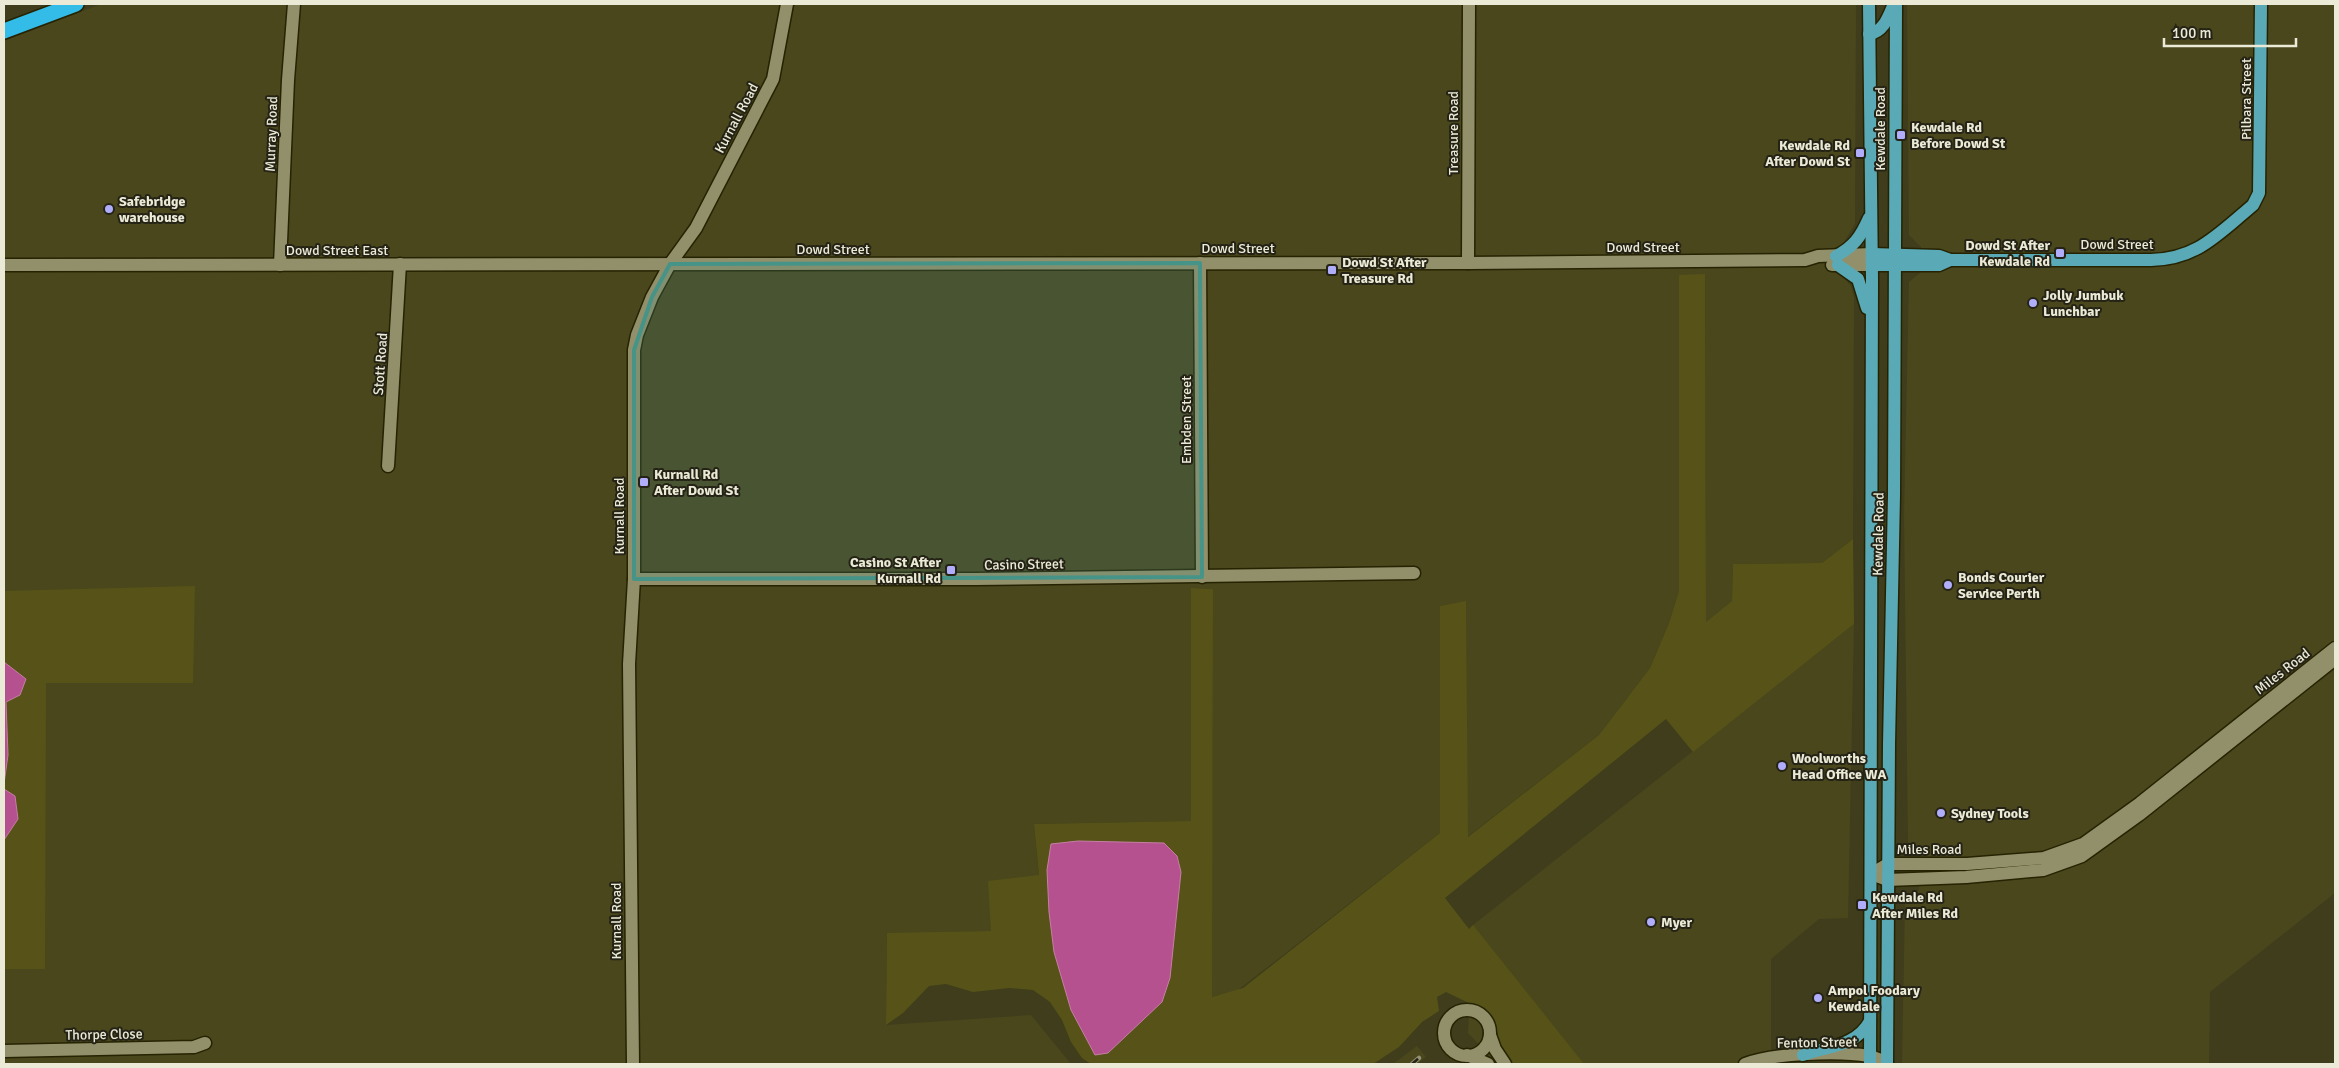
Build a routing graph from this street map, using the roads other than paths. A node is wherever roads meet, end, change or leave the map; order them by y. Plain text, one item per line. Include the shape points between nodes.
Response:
1 (76, 4) edge
2 (294, 4) edge
3 (787, 4) edge
4 (1469, 4) edge
5 (1869, 4) edge
6 (1895, 4) edge
7 (2261, 4) edge
8 (4, 31) edge
9 (1869, 34) junction
10 (2259, 193) joint
11 (1871, 212) junction
12 (1837, 260) junction
13 (1872, 260) junction
14 (1895, 260) junction
15 (1200, 263) junction
16 (1468, 263) junction
17 (400, 264) junction
18 (670, 264) junction
19 (4, 265) edge
20 (280, 265) junction
21 (1871, 318) junction
22 (388, 466) dead end
23 (1414, 573) dead end
24 (1202, 577) junction
25 (634, 579) junction
26 (2335, 648) edge
27 (2335, 659) edge
28 (1891, 675) junction
29 (1871, 676) junction
30 (1888, 864) junction
31 (1871, 874) junction
32 (1888, 880) junction
33 (1870, 1022) junction
34 (1490, 1035) junction
35 (205, 1043) dead end
36 (4, 1051) edge
37 (1803, 1055) junction
38 (1467, 1056) junction
39 (1870, 1060) edge
40 (633, 1064) edge
41 (1488, 1064) edge
42 (1506, 1064) edge
43 (1745, 1064) edge
44 (1886, 1064) edge

1 - 8 highway
2 - 20 street, Murray Road
3 - 18 street, Kurnall Road via 773,79 696,228
4 - 16 street, Treasure Road
5 - 9 main road, Kewdale Road
6 - 9 main road via 1882,28
6 - 14 main road, Kewdale Road
7 - 10 main road, Pilbara Street
9 - 11 main road, Kewdale Road
10 - 14 main road, Dowd Street via 2253,205 2235,221 2194,252 2180,257 2151,260 1950,260 1940,256
11 - 12 main road via 1858,240
11 - 13 main road, Kewdale Road
12 - 13 street, Dowd Street
12 - 16 street, Dowd Street via 1818,256 1805,260
12 - 21 main road via 1858,279
13 - 14 main road, Dowd Street
13 - 21 main road, Kewdale Road
14 - 28 main road, Kewdale Road
15 - 16 street, Dowd Street
15 - 18 street, Dowd Street
15 - 24 street, Embden Street
17 - 18 street, Dowd Street East
17 - 20 street, Dowd Street East
17 - 22 street, Stott Road
18 - 25 street, Kurnall Road via 652,297 634,350
19 - 20 street, Dowd Street East
21 - 29 main road, Kewdale Road
23 - 24 street, Casino Street
24 - 25 street, Casino Street
25 - 40 street, Kurnall Road via 630,664
26 - 30 street, Miles Road via 2083,844 2044,858 2025,860
27 - 32 street, Miles Road via 2108,839 2082,856 2043,870
28 - 29 main road
28 - 30 main road, Kewdale Road
29 - 31 main road, Kewdale Road
30 - 31 street, Miles Road
30 - 32 main road, Kewdale Road
31 - 32 street, Miles Road
31 - 33 main road, Kewdale Road
32 - 44 main road, Kewdale Road
33 - 37 main road via 1863,1033 1851,1041
33 - 39 main road, Kewdale Road
34 - 38 street via 1485,1047
34 - 38 street via 1487,1021 1477,1012 1464,1010 1452,1016 1445,1027 1445,1039 1452,1050
34 - 42 street
35 - 36 street, Thorpe Close via 194,1047
37 - 39 street, Fenton Street
37 - 43 street, Fenton Street via 1771,1057
38 - 41 street
39 - 44 street, Fenton Street

